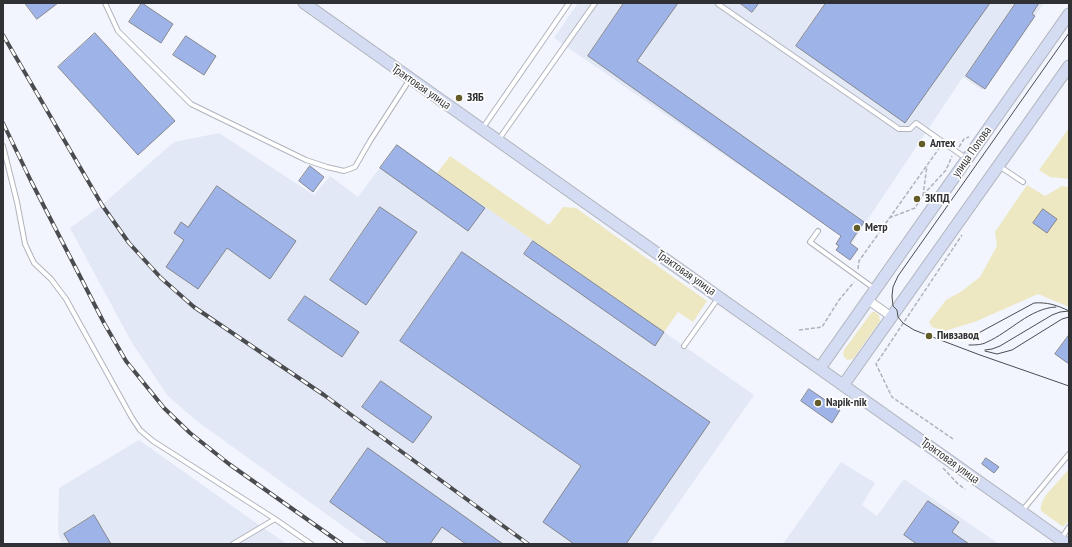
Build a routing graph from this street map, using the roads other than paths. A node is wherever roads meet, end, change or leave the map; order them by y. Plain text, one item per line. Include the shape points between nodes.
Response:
1 (105, 3) edge
2 (304, 3) edge
3 (569, 3) edge
4 (595, 3) edge
5 (718, 4) edge
6 (1069, 14) edge
7 (1069, 66) edge
8 (410, 79) junction
9 (482, 130) junction
10 (498, 141) junction
11 (3, 146) edge
12 (967, 159) junction
13 (998, 166) junction
14 (1023, 182) dead end
15 (818, 231) dead end
16 (875, 289) junction
17 (720, 297) junction
18 (868, 300) junction
19 (892, 317) junction
20 (684, 346) dead end
21 (820, 368) junction
22 (844, 384) junction
23 (1069, 454) edge
24 (1022, 512) junction
25 (275, 519) junction
26 (1069, 528) edge
27 (1064, 542) edge
28 (232, 544) edge
29 (311, 544) edge

1 - 8 lane via 118,31 191,104 306,160 327,167 344,171 355,167
2 - 8 main road, Трактовая улица
3 - 9 lane
4 - 10 lane
5 - 12 lane via 899,129 910,129 916,123
6 - 12 main road, улица Попова
7 - 13 main road
8 - 9 main road, Трактовая улица
9 - 10 main road, Трактовая улица
10 - 17 main road, Трактовая улица
11 - 25 lane via 25,244 34,263 51,279 66,299 140,430 152,441
12 - 16 main road, улица Попова
13 - 14 lane
13 - 19 main road
15 - 16 lane via 810,242
16 - 18 main road, улица Попова
17 - 20 lane
17 - 21 main road, Трактовая улица
18 - 19 street
18 - 21 main road, улица Попова
19 - 22 main road
21 - 22 main road, Трактовая улица
22 - 24 main road, Трактовая улица
23 - 24 lane
24 - 27 main road, Трактовая улица
25 - 28 lane
25 - 29 lane
26 - 27 lane

